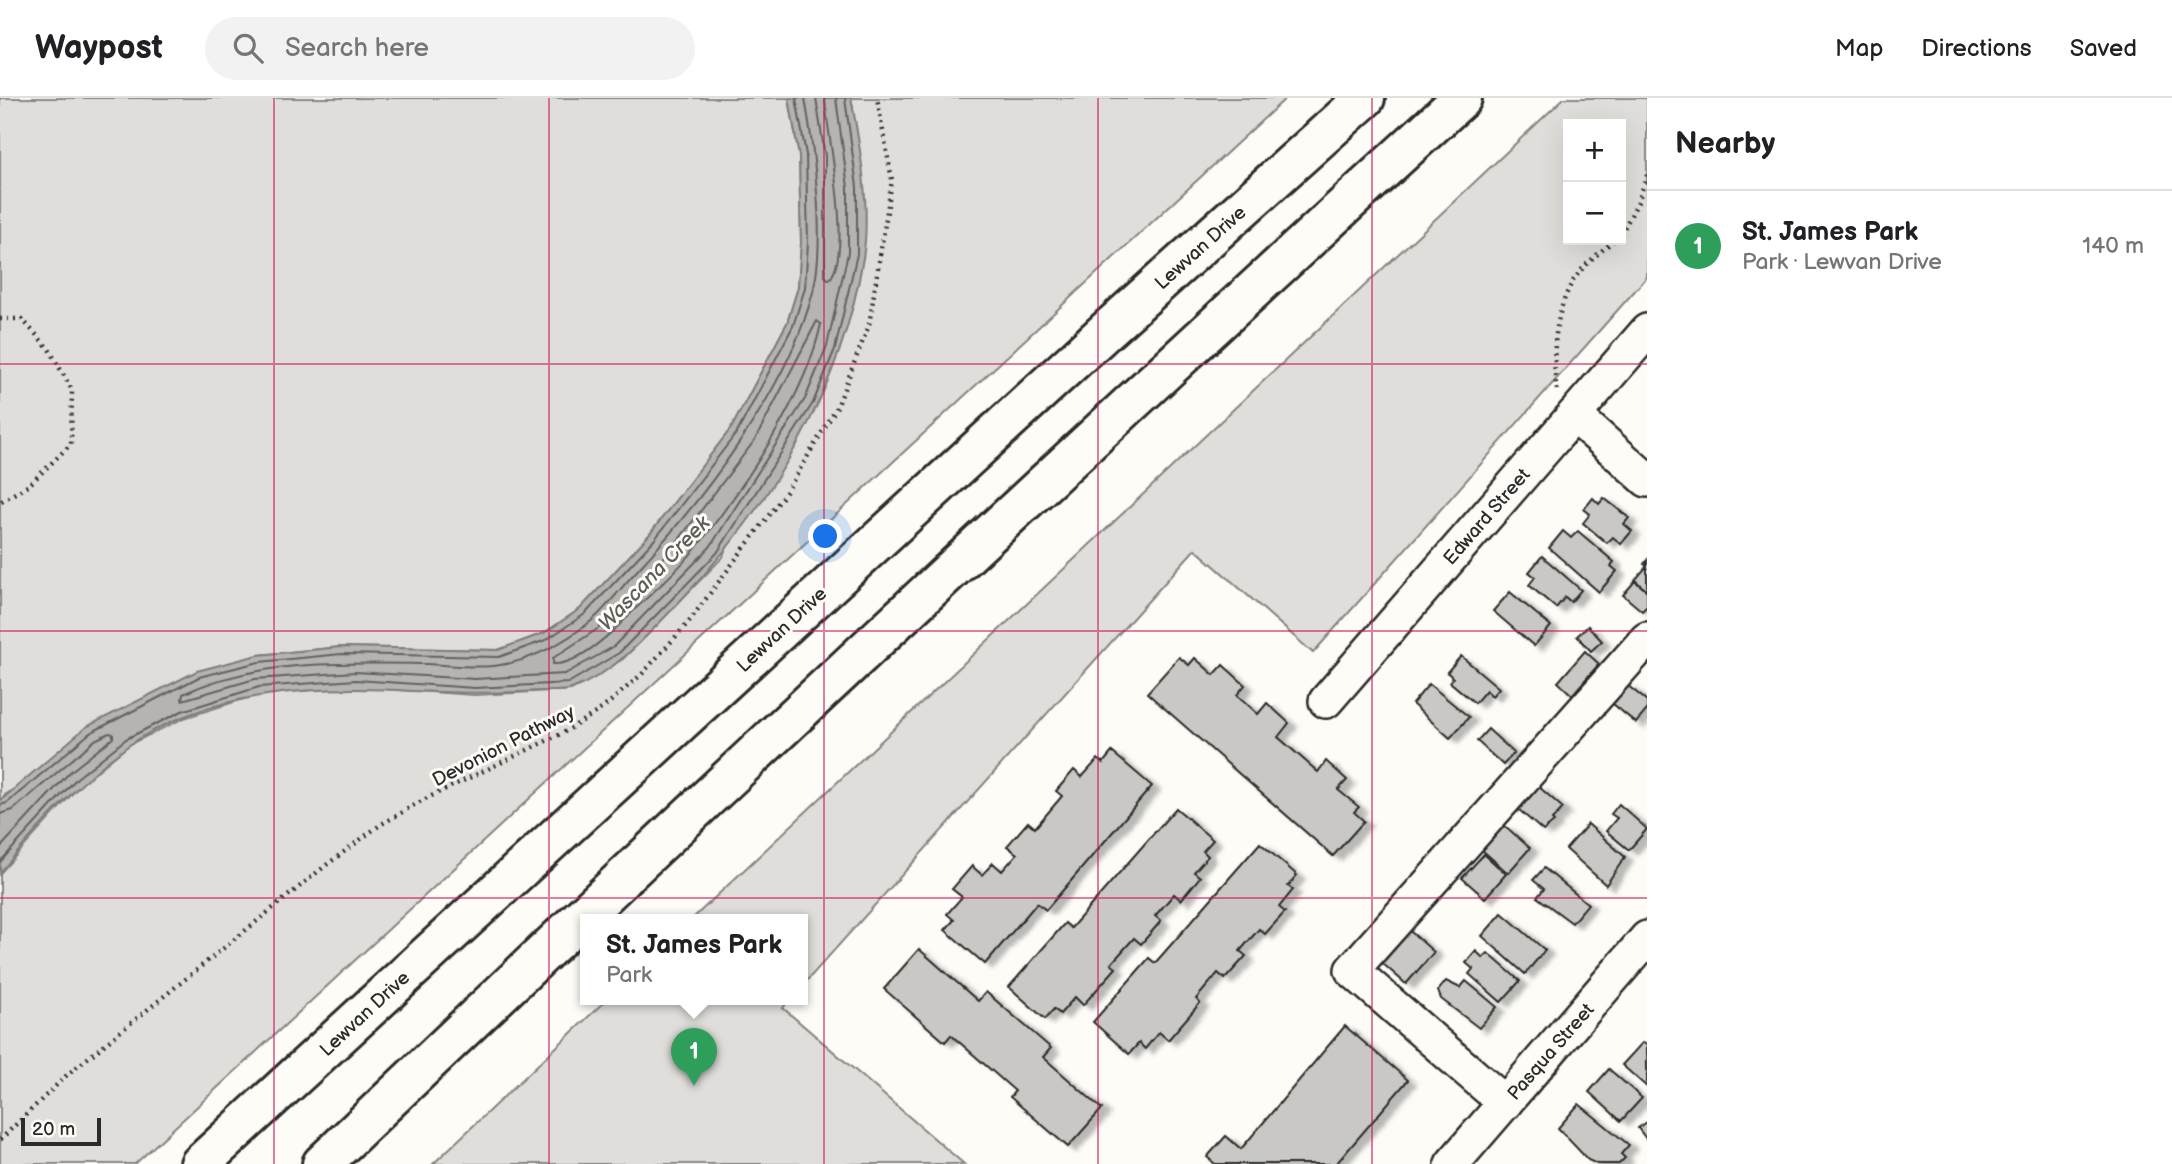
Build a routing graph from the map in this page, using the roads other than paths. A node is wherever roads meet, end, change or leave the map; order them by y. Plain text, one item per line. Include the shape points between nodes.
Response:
1 (1365, 98) edge
2 (1462, 98) edge
3 (1647, 331) edge
4 (1574, 415) junction
5 (1647, 480) edge
6 (1647, 639) edge
7 (1326, 701) dead end
8 (583, 914) edge
9 (580, 917) edge
10 (1647, 938) edge
11 (1505, 1103) junction
12 (200, 1164) edge
13 (322, 1164) edge
14 (1452, 1164) edge

1 - 12 main road, Lewvan Drive
2 - 8 main road via 1139,393
3 - 4 street, Edward Street
4 - 5 street
4 - 7 street, Edward Street
6 - 11 street via 1352,970
9 - 13 main road
10 - 11 street, Pasqua Street
11 - 14 street, Pasqua Street

